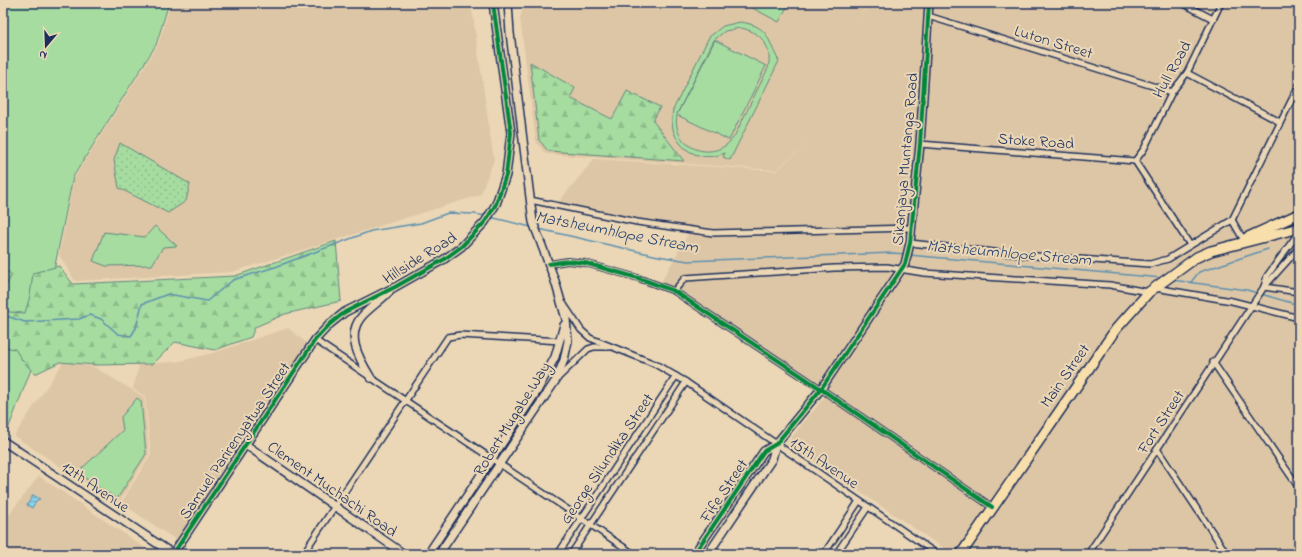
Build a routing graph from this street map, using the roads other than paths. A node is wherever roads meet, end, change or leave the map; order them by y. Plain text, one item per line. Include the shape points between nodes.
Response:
1 (493, 3) edge
2 (508, 3) edge
3 (929, 3) edge
4 (1182, 3) edge
5 (1221, 3) edge
6 (928, 16) junction
7 (1212, 19) junction
8 (1187, 73) junction
9 (1299, 86) edge
10 (1172, 92) junction
11 (1280, 122) junction
12 (920, 144) junction
13 (1135, 161) junction
14 (530, 200) junction
15 (1299, 214) edge
16 (1232, 220) junction
17 (911, 228) junction
18 (1299, 228) edge
19 (1299, 232) edge
20 (1243, 239) junction
21 (910, 245) junction
22 (1190, 245) junction
23 (1224, 247) junction
24 (1299, 248) edge
25 (549, 264) junction
26 (903, 266) junction
27 (395, 287) junction
28 (1154, 288) junction
29 (1263, 288) junction
30 (674, 291) junction
31 (1299, 292) edge
32 (562, 301) junction
33 (1253, 304) junction
34 (1299, 318) edge
35 (566, 319) junction
36 (315, 340) junction
37 (560, 341) junction
38 (614, 347) junction
39 (1213, 362) junction
40 (676, 376) junction
41 (372, 378) junction
42 (556, 380) junction
43 (686, 382) junction
44 (822, 389) junction
45 (406, 401) junction
46 (3, 441) edge
47 (776, 444) junction
48 (246, 445) junction
49 (1157, 449) junction
50 (492, 458) junction
51 (500, 464) junction
52 (1299, 488) edge
53 (859, 501) junction
54 (335, 507) junction
55 (868, 507) junction
56 (992, 507) junction
57 (582, 518) junction
58 (591, 525) junction
59 (173, 554) edge
60 (303, 554) edge
61 (404, 554) edge
62 (428, 554) edge
63 (439, 554) edge
64 (558, 554) edge
65 (571, 554) edge
66 (634, 554) edge
67 (694, 554) edge
68 (708, 554) edge
69 (824, 554) edge
70 (836, 554) edge
71 (937, 554) edge
72 (961, 554) edge
73 (1088, 554) edge
74 (1227, 554) edge

1 - 27 street, Hillside Road via 511,134 506,175 496,204 485,222 461,247
2 - 14 street
3 - 6 street, Sikanjaya Muntanga Road
4 - 7 street
5 - 7 street, Hull Road
6 - 10 street, Luton Street
6 - 12 street, Sikanjaya Muntanga Road
7 - 8 street, Hull Road
8 - 10 street, Hull Road
8 - 11 street
9 - 11 street
10 - 13 street, Hull Road via 1144,149
11 - 16 street
12 - 13 street, Stoke Road
12 - 17 street, Sikanjaya Muntanga Road
13 - 22 street
14 - 17 street via 637,222 713,233
14 - 25 street via 533,222
15 - 20 highway
16 - 20 street
16 - 22 street
17 - 21 street, Sikanjaya Muntanga Road
18 - 23 highway
19 - 29 street via 1270,272
20 - 23 highway
21 - 22 street via 1144,264 1168,259
21 - 26 street, Sikanjaya Muntanga Road
23 - 28 highway, Main Street via 1197,257
24 - 29 street
25 - 30 street via 568,261 591,264
25 - 32 street
26 - 28 street via 924,273
26 - 30 street via 685,278
26 - 44 street, Sikanjaya Muntanga Road
27 - 36 street, Hillside Road via 345,312
27 - 41 street via 363,315 355,330 358,358
28 - 33 street
28 - 56 highway, Main Street via 1116,328
29 - 31 street
29 - 33 street, Fort Street
30 - 44 street
32 - 35 street
32 - 38 street, 15th Avenue via 581,330 590,338
33 - 34 street
33 - 39 street, Fort Street
35 - 37 street, Robert Mugabe Way
35 - 42 street, Robert Mugabe Way via 568,341
36 - 41 street
36 - 48 street, Samuel Parirenyatwa Street
37 - 45 street via 453,335 445,340
37 - 50 street, Robert Mugabe Way via 538,391
38 - 40 street, 15th Avenue
38 - 42 street, 15th Avenue via 588,349
39 - 49 street, Fort Street
39 - 52 street
40 - 43 street, 15th Avenue
40 - 57 street, George Silundika Street
41 - 45 street
42 - 51 street, Robert Mugabe Way
43 - 47 street, 15th Avenue
43 - 58 street, George Silundika Street
44 - 47 street, Sikanjaya Muntanga Road
44 - 56 street
45 - 50 street
45 - 54 street
46 - 59 street, 12th Avenue
47 - 53 street, 15th Avenue
47 - 67 street, Fife Street via 764,451
47 - 68 street, Fife Street via 772,459
48 - 54 street, Clement Muchachi Road
48 - 59 street, Samuel Parirenyatwa Street
49 - 73 street, Fort Street
49 - 74 street
50 - 51 street
50 - 62 street, Robert Mugabe Way
51 - 57 street
51 - 63 street, Robert Mugabe Way
53 - 55 street, 15th Avenue
53 - 69 street
54 - 60 street
54 - 61 street, Clement Muchachi Road
55 - 70 street
55 - 71 street, 15th Avenue
56 - 72 highway, Main Street
57 - 58 street
57 - 64 street, George Silundika Street
58 - 65 street, George Silundika Street
58 - 66 street

